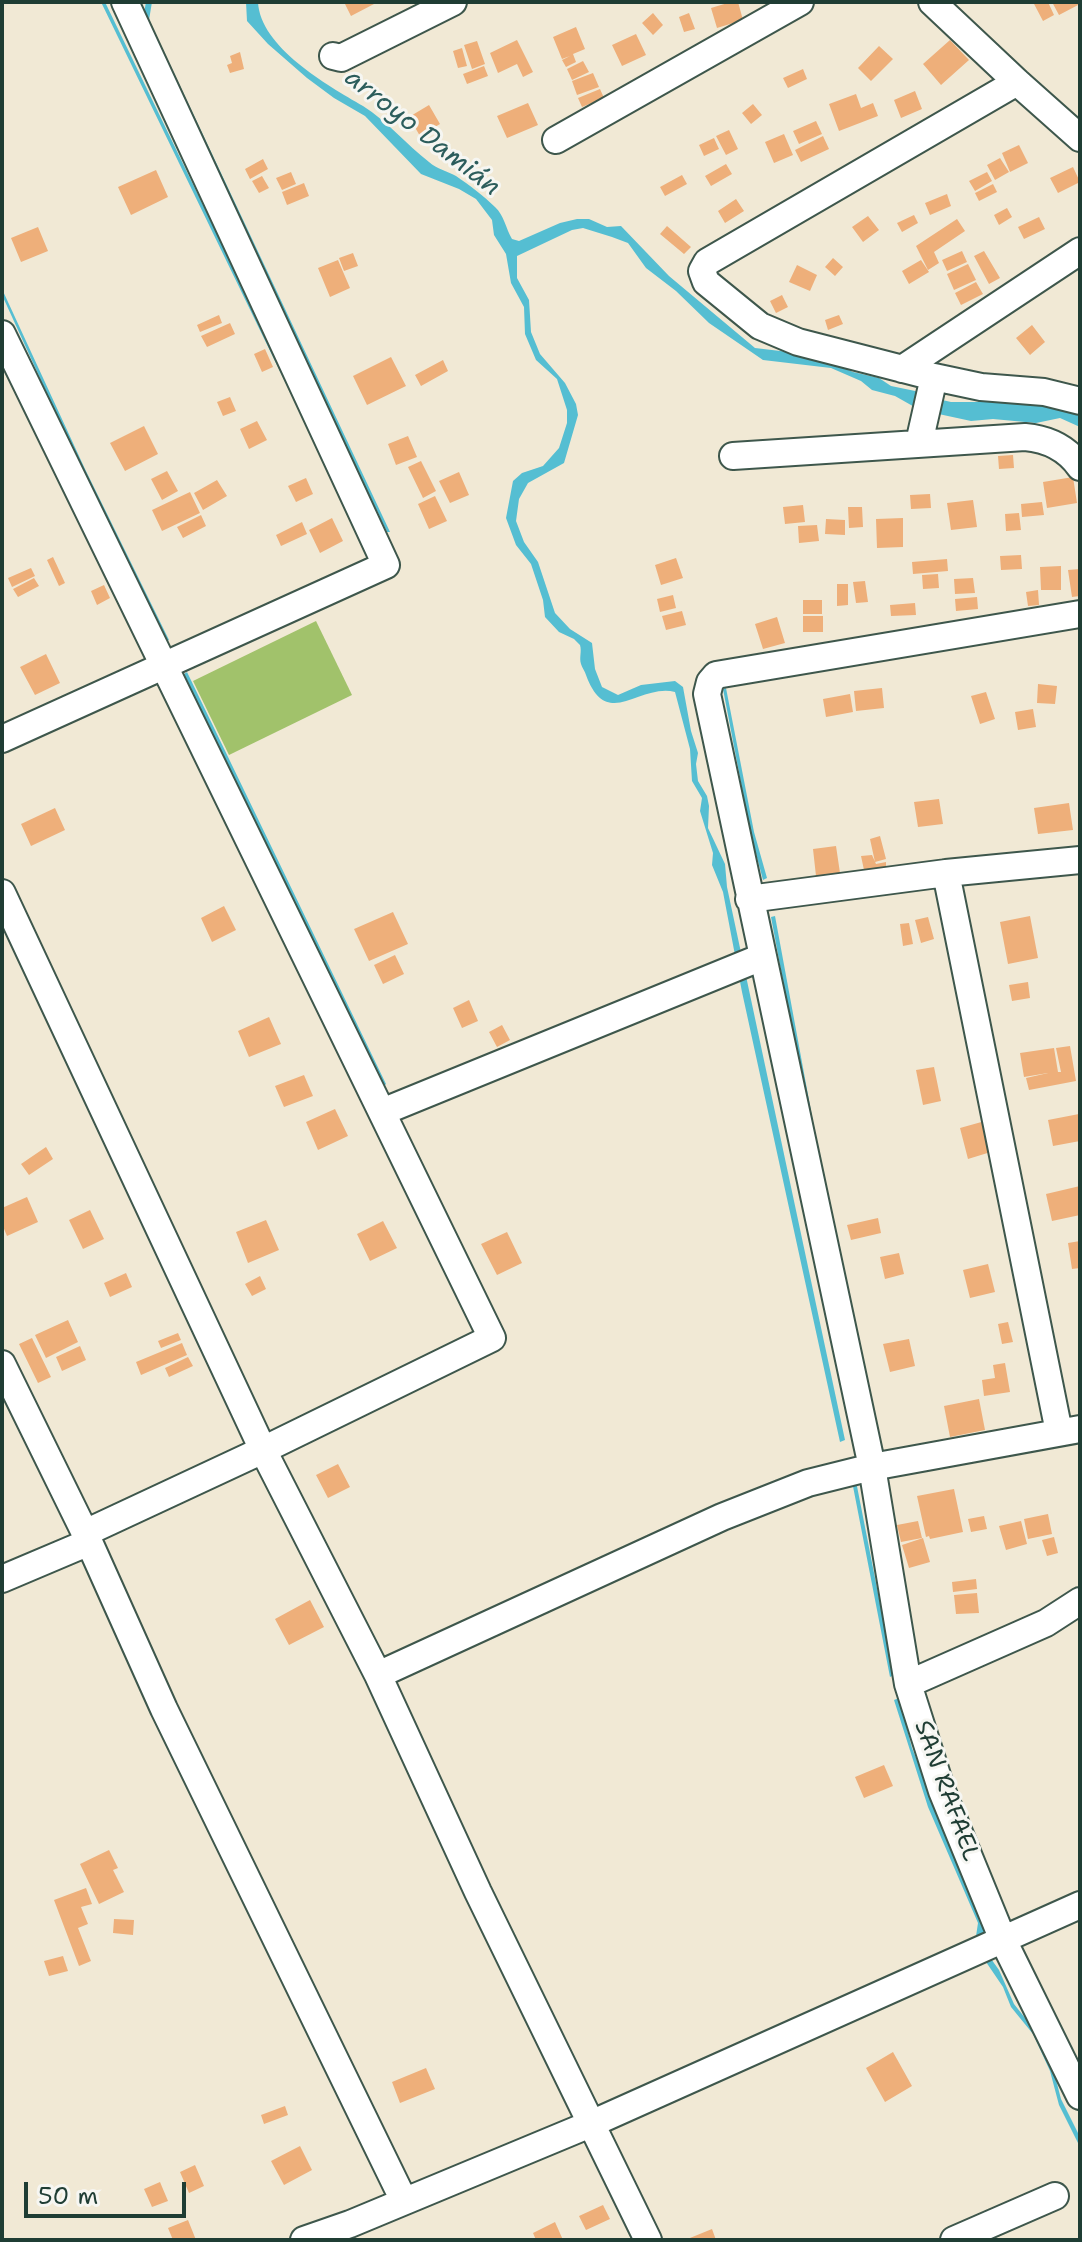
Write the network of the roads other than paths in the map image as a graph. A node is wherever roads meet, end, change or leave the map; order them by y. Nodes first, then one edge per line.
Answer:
1 (125, 2) edge
2 (453, 2) edge
3 (800, 2) edge
4 (932, 2) edge
5 (333, 56) dead end
6 (1017, 82) junction
7 (1069, 111) edge
8 (1080, 138) edge
9 (556, 140) dead end
10 (1080, 251) edge
11 (2, 334) edge
12 (902, 369) junction
13 (934, 377) junction
14 (1080, 401) edge
15 (919, 443) junction
16 (733, 456) dead end
17 (1080, 467) edge
18 (1080, 614) edge
19 (164, 665) junction
20 (2, 739) edge
21 (1080, 860) edge
22 (946, 873) junction
23 (2, 893) edge
24 (749, 899) junction
25 (762, 957) junction
26 (382, 1112) junction
27 (2, 1364) edge
28 (1070, 1430) edge
29 (263, 1450) junction
30 (872, 1467) junction
31 (86, 1538) junction
32 (2, 1579) edge
33 (1080, 1601) edge
34 (378, 1675) junction
35 (908, 1684) junction
36 (1080, 1905) edge
37 (1003, 1940) junction
38 (1080, 2096) edge
39 (593, 2123) junction
40 (1055, 2196) dead end
41 (404, 2201) junction
42 (354, 2232) edge
43 (304, 2240) edge
44 (648, 2240) edge
45 (954, 2240) edge

1 - 19 street
2 - 5 street
3 - 9 street
4 - 6 street
6 - 7 street
6 - 12 street
7 - 8 street
10 - 12 street
11 - 19 street
12 - 13 street
13 - 14 street
13 - 15 street
15 - 16 street
15 - 17 street
18 - 24 street, SAN RAFAEL
19 - 20 street
19 - 26 street
21 - 22 street
22 - 24 street
22 - 28 street
23 - 29 street
24 - 25 street, SAN RAFAEL
25 - 26 street
25 - 30 street, SAN RAFAEL
26 - 29 street
27 - 31 street
28 - 30 street
29 - 31 street
29 - 34 street
30 - 34 street
30 - 35 street, SAN RAFAEL
31 - 32 street
31 - 41 street
33 - 35 street
34 - 39 street
35 - 37 street, SAN RAFAEL
36 - 37 street
37 - 38 street, SAN RAFAEL
37 - 39 street
39 - 41 street
39 - 44 street
40 - 45 street
41 - 42 street
42 - 43 street

